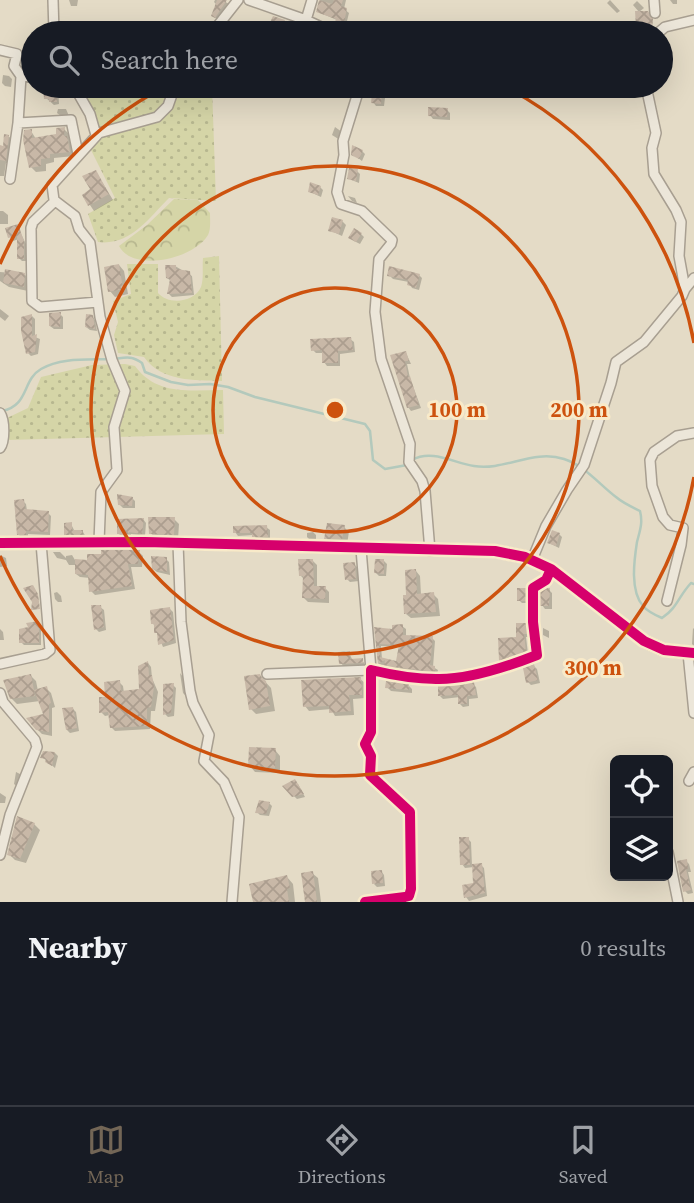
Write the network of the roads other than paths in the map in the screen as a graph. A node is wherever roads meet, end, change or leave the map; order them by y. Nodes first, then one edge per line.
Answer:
1 (53, 0) edge
2 (238, 0) edge
3 (249, 0) edge
4 (312, 0) edge
5 (654, 0) edge
6 (655, 13) dead end
7 (306, 20) joint
8 (694, 20) edge
9 (54, 21) edge
10 (223, 21) edge
11 (673, 25) edge
12 (0, 50) edge
13 (20, 76) joint
14 (81, 98) edge
15 (171, 98) edge
16 (357, 98) edge
17 (648, 98) edge
18 (18, 123) junction
19 (96, 135) junction
20 (78, 154) junction
21 (10, 180) dead end
22 (55, 201) junction
23 (694, 278) edge
24 (684, 289) junction
25 (98, 302) junction
26 (0, 413) edge
27 (694, 433) edge
28 (0, 449) edge
29 (99, 542) junction
30 (0, 543) edge
31 (41, 543) junction
32 (178, 543) junction
33 (361, 549) junction
34 (429, 551) junction
35 (532, 560) junction
36 (551, 569) junction
37 (667, 601) dead end
38 (691, 653) edge
39 (0, 664) edge
40 (371, 670) junction
41 (267, 674) dead end
42 (0, 693) edge
43 (694, 713) edge
44 (0, 855) edge
45 (673, 877) edge
46 (232, 902) edge
47 (365, 902) edge
48 (678, 902) edge

1 - 9 street
2 - 10 street
3 - 7 street
4 - 7 street
5 - 6 street
8 - 11 street
12 - 13 street
13 - 18 street
14 - 19 street
15 - 19 street
16 - 34 street
17 - 24 street
18 - 20 street
18 - 21 street
19 - 20 street
20 - 22 street
22 - 25 street
22 - 25 street
23 - 24 street
24 - 35 street
25 - 29 street
26 - 28 street
27 - 37 street
29 - 31 street
29 - 32 street
30 - 31 street
31 - 39 street
32 - 33 street
32 - 46 street
33 - 34 street
33 - 40 street
34 - 35 street
35 - 36 street
36 - 38 street
36 - 40 street
38 - 43 street
40 - 41 street
40 - 47 street
42 - 44 street
45 - 48 street

